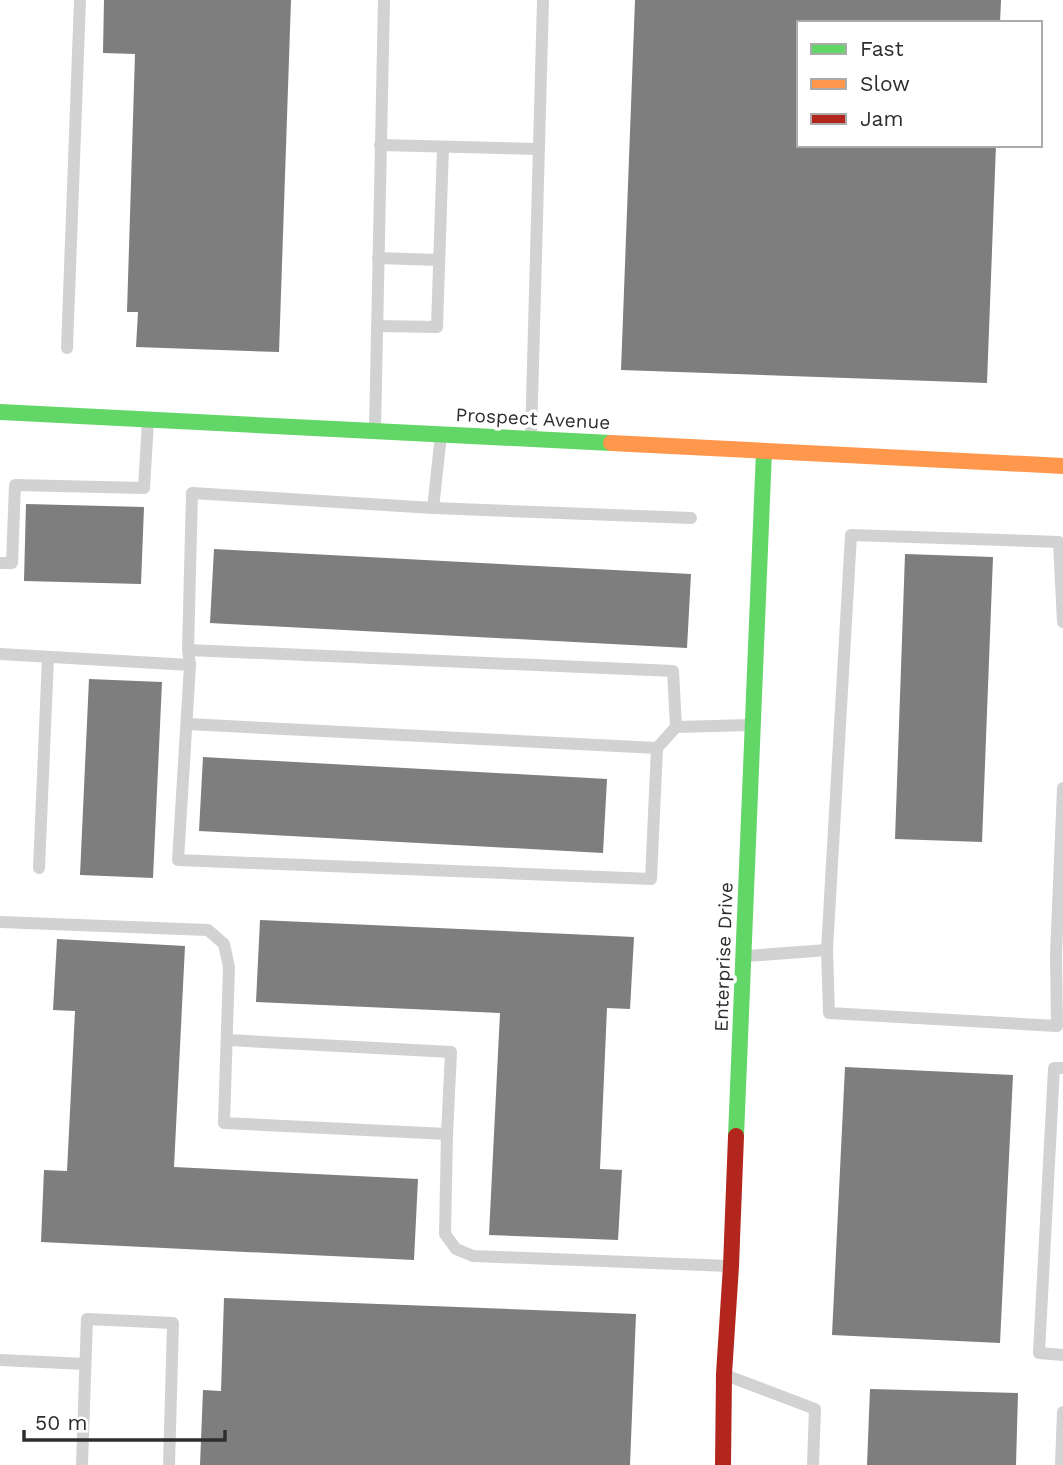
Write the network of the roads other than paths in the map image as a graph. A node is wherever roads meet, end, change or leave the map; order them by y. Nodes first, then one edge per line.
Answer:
1 (80, 0) edge
2 (384, 0) edge
3 (543, 0) edge
4 (380, 145) junction
5 (443, 147) junction
6 (539, 149) junction
7 (378, 258) junction
8 (439, 260) junction
9 (377, 326) junction
10 (67, 348) dead end
11 (0, 412) edge
12 (148, 420) junction
13 (374, 430) junction
14 (441, 435) junction
15 (531, 439) junction
16 (764, 451) junction
17 (1063, 466) edge
18 (433, 509) junction
19 (691, 518) dead end
20 (0, 563) edge
21 (1063, 622) edge
22 (188, 650) junction
23 (0, 654) edge
24 (48, 658) junction
25 (190, 665) junction
26 (187, 724) junction
27 (753, 725) junction
28 (676, 727) junction
29 (657, 748) junction
30 (1063, 788) edge
31 (39, 869) dead end
32 (0, 922) edge
33 (827, 950) junction
34 (1059, 955) edge
35 (744, 957) junction
36 (228, 1040) junction
37 (1063, 1068) edge
38 (447, 1134) junction
39 (731, 1266) junction
40 (1063, 1355) edge
41 (0, 1360) edge
42 (85, 1364) junction
43 (724, 1374) junction
44 (1063, 1412) edge
45 (82, 1465) edge
46 (169, 1465) edge
47 (723, 1465) edge
48 (813, 1465) edge
49 (1061, 1465) edge

1 - 10 lane
2 - 4 lane
3 - 6 lane
4 - 5 lane
4 - 7 lane
5 - 6 lane
5 - 8 lane
6 - 15 lane
7 - 8 lane
7 - 9 lane
8 - 9 lane
9 - 13 lane
11 - 12 street, Prospect Avenue
12 - 13 street, Prospect Avenue
12 - 20 lane
13 - 14 street, Prospect Avenue
14 - 15 street, Prospect Avenue
14 - 18 lane
15 - 16 street, Prospect Avenue
16 - 17 street, Prospect Avenue
16 - 27 street, Enterprise Drive
18 - 19 lane
18 - 22 lane
21 - 33 lane
22 - 25 lane
22 - 28 lane
23 - 24 lane
24 - 25 lane
24 - 31 lane
25 - 26 lane
26 - 29 lane
26 - 29 lane
27 - 28 lane
27 - 35 street, Enterprise Drive
28 - 29 lane
30 - 34 lane
32 - 36 lane
33 - 34 lane
33 - 35 lane
35 - 39 street, Enterprise Drive
36 - 38 lane
36 - 38 lane
37 - 40 lane
38 - 39 lane
39 - 43 street, Enterprise Drive
41 - 42 lane
42 - 45 lane
42 - 46 lane
43 - 47 street, Enterprise Drive
43 - 48 lane
44 - 49 lane

